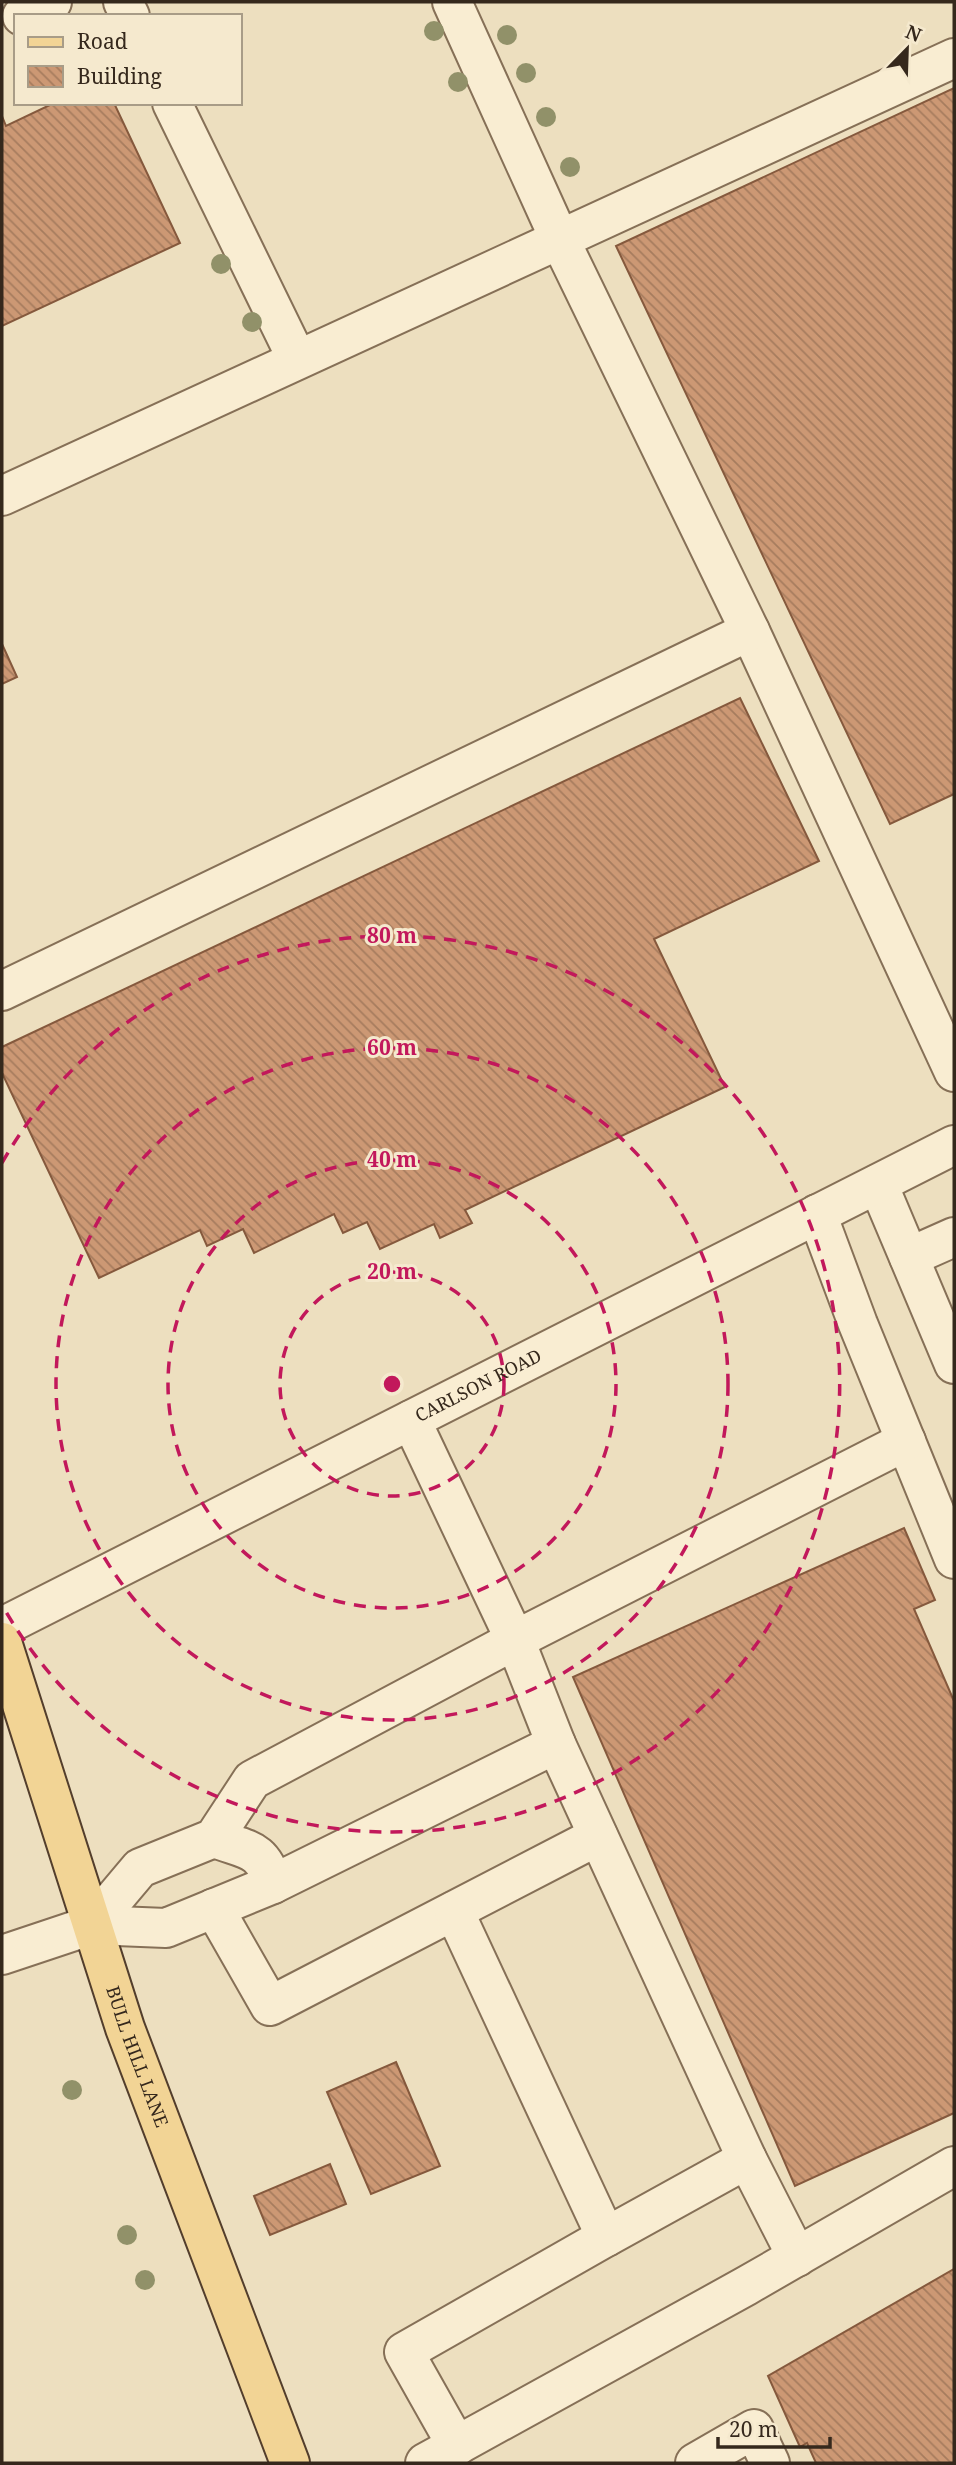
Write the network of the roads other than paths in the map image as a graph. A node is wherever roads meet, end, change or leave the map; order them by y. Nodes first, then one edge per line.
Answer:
1 (52, 2) edge
2 (452, 2) edge
3 (27, 14) edge
4 (954, 58) edge
5 (174, 105) edge
6 (559, 238) junction
7 (298, 359) junction
8 (2, 496) edge
9 (750, 631) junction
10 (2, 991) edge
11 (942, 1011) edge
12 (954, 1072) edge
13 (954, 1145) edge
14 (878, 1184) junction
15 (817, 1214) junction
16 (954, 1237) edge
17 (909, 1257) junction
18 (954, 1364) edge
19 (411, 1420) junction
20 (905, 1441) junction
21 (954, 1559) edge
22 (2, 1626) edge
23 (514, 1640) junction
24 (2, 1642) edge
25 (556, 1744) junction
26 (598, 1836) junction
27 (214, 1838) junction
28 (273, 1884) junction
29 (214, 1908) junction
30 (454, 1911) junction
31 (92, 1925) junction
32 (2, 1955) edge
33 (747, 2160) junction
34 (954, 2166) edge
35 (606, 2237) junction
36 (797, 2257) junction
37 (441, 2454) edge
38 (290, 2463) edge
39 (695, 2463) edge
40 (771, 2463) edge

1 - 3 street
2 - 6 street
4 - 6 street
5 - 7 street
6 - 7 street
6 - 9 street
7 - 8 street
9 - 10 street
9 - 11 street
11 - 12 street
13 - 14 street, CARLSON ROAD
14 - 15 street, CARLSON ROAD
14 - 17 street
15 - 19 street, CARLSON ROAD
15 - 20 street
16 - 17 street
17 - 18 street
19 - 22 street, CARLSON ROAD
19 - 23 street
20 - 21 street
20 - 23 street
23 - 25 street
23 - 27 street
24 - 31 main road, BULL HILL LANE
25 - 26 street
25 - 28 street
26 - 30 street
26 - 33 street
27 - 28 street
27 - 31 street
28 - 29 street
29 - 30 street
29 - 31 street
30 - 35 street
31 - 32 street
31 - 38 main road, BULL HILL LANE
33 - 35 street
33 - 36 street
34 - 36 street
35 - 37 street
36 - 37 street
39 - 40 street

